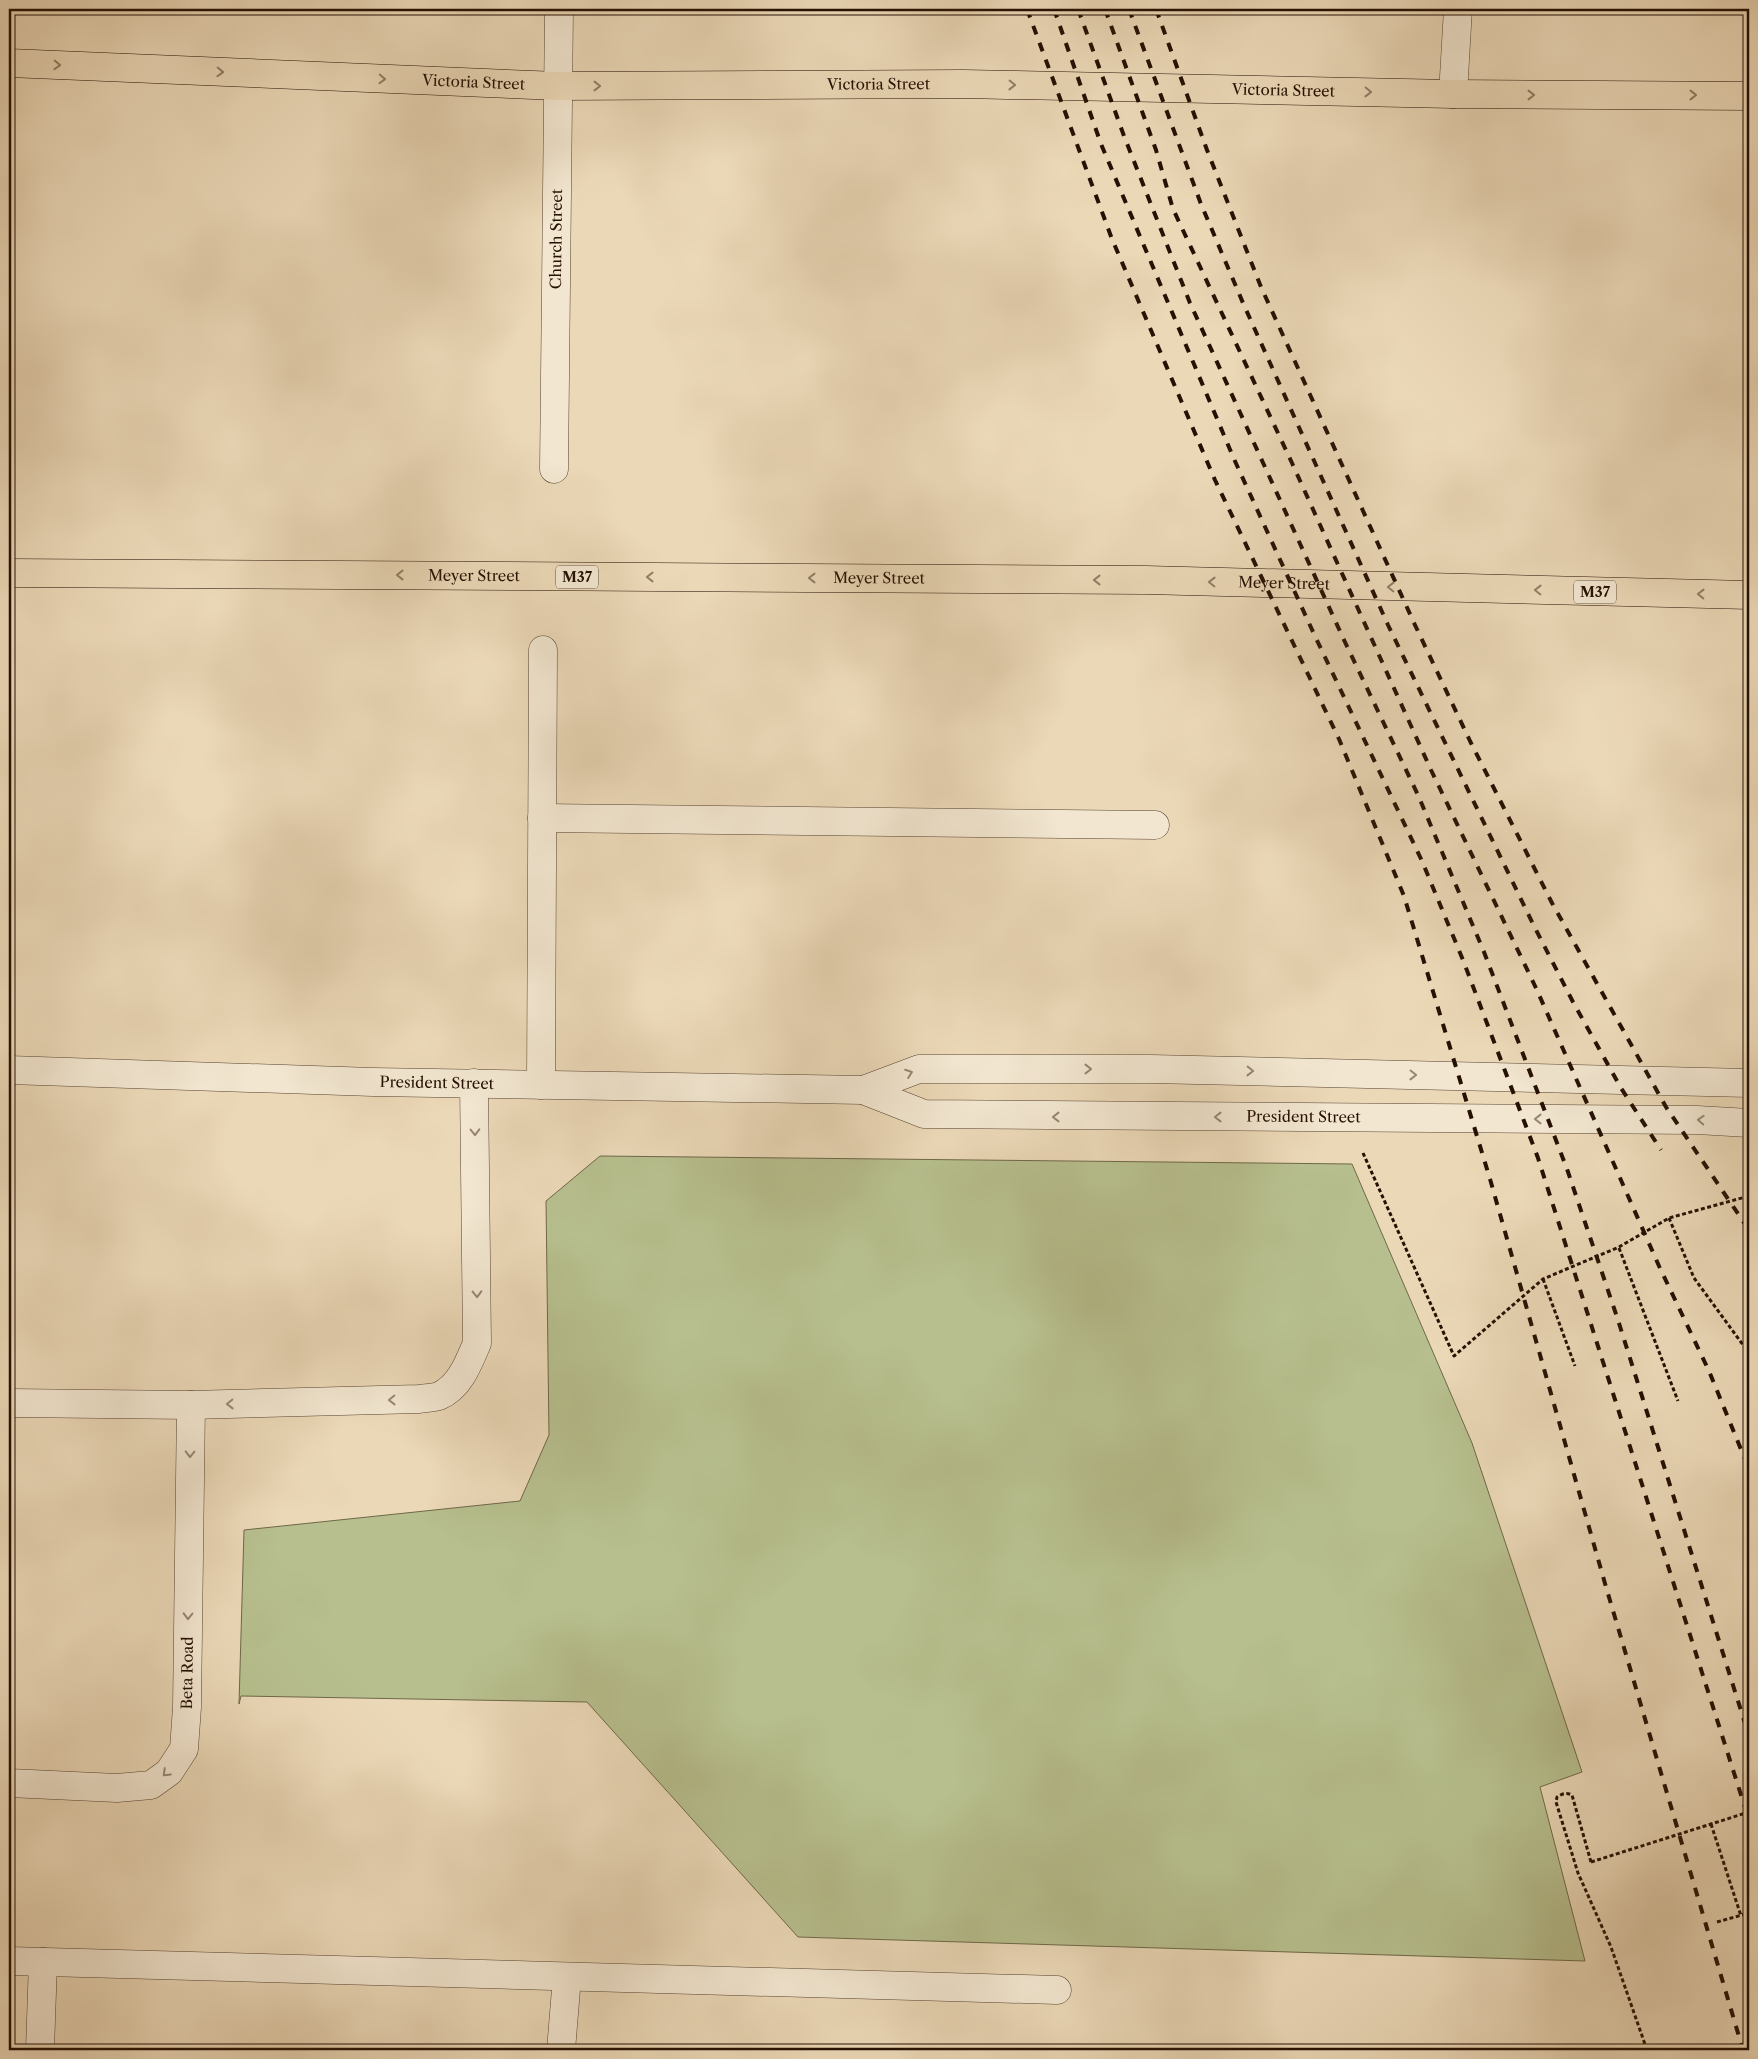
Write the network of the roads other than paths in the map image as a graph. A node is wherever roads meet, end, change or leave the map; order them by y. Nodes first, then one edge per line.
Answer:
1 (559, 9) edge
2 (1458, 9) edge
3 (9, 63) edge
4 (558, 86) junction
5 (1453, 94) junction
6 (1749, 96) edge
7 (554, 469) dead end
8 (9, 573) edge
9 (1749, 595) edge
10 (543, 650) dead end
11 (542, 818) junction
12 (1155, 825) dead end
13 (9, 1070) edge
14 (474, 1083) junction
15 (1749, 1083) edge
16 (541, 1085) junction
17 (863, 1090) junction
18 (1749, 1123) edge
19 (9, 1403) edge
20 (191, 1405) junction
21 (9, 1783) edge
22 (9, 1961) edge
23 (43, 1962) junction
24 (567, 1977) junction
25 (1057, 1990) dead end
26 (40, 2050) edge
27 (562, 2050) edge

1 - 4 street, Church Street
2 - 5 street
3 -> 4 main road, Victoria Street
4 -> 5 main road, Victoria Street
4 - 7 street, Church Street
5 -> 6 main road, Victoria Street
9 -> 8 main road, Meyer Street / M37
10 - 11 street
11 - 12 street
11 - 16 street
13 - 14 street, President Street
14 - 16 street, President Street
14 -> 20 street
17 -> 15 street, President Street
16 - 17 street, President Street
18 -> 17 street, President Street
19 - 20 street
20 -> 21 street, Beta Road
22 - 23 street
23 - 24 street
23 - 26 street
24 - 25 street
24 - 27 street

